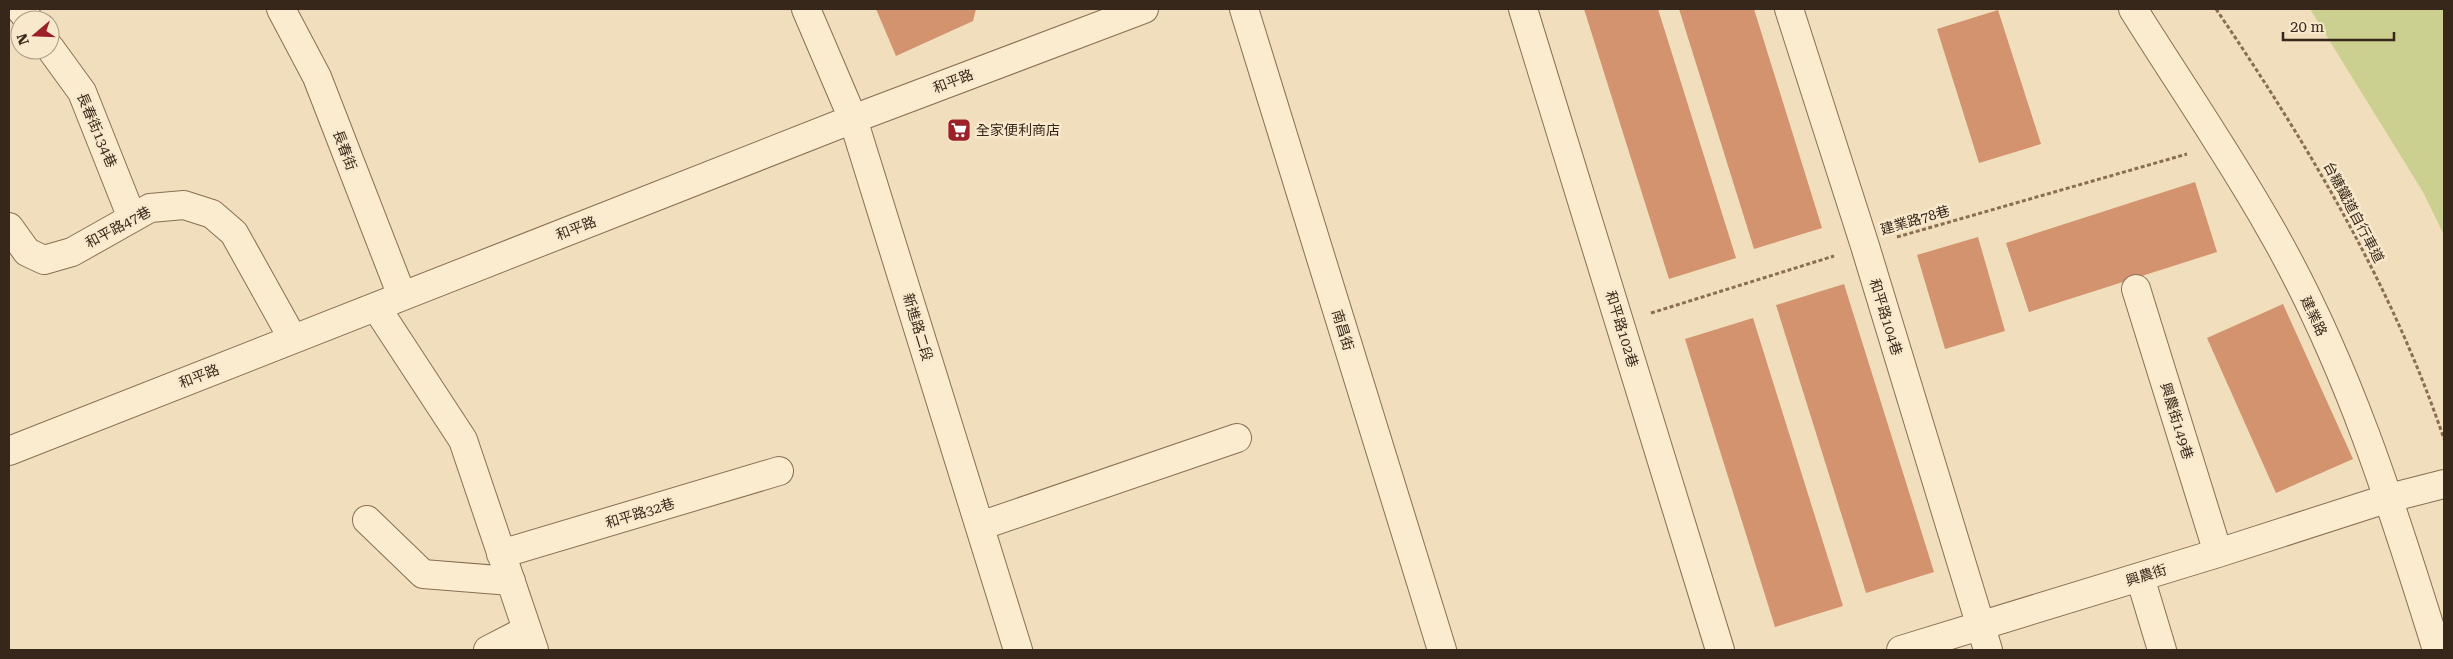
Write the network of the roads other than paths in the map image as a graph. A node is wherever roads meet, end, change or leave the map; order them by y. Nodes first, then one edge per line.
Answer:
1 (281, 9) edge
2 (806, 9) edge
3 (1144, 9) edge
4 (1244, 9) edge
5 (1523, 9) edge
6 (1789, 9) edge
7 (2133, 9) edge
8 (59, 60) edge
9 (853, 119) junction
10 (132, 218) junction
11 (9, 227) edge
12 (2136, 288) dead end
13 (402, 296) junction
14 (376, 307) junction
15 (293, 339) junction
16 (1237, 438) dead end
17 (9, 451) edge
18 (779, 471) dead end
19 (2444, 484) edge
20 (2389, 498) junction
21 (367, 520) dead end
22 (980, 526) junction
23 (2218, 553) junction
24 (501, 554) junction
25 (2140, 577) junction
26 (511, 582) junction
27 (1984, 638) edge
28 (530, 640) edge
29 (488, 650) edge
30 (1018, 650) edge
31 (1442, 650) edge
32 (1720, 650) edge
33 (1901, 650) edge
34 (2162, 650) edge
35 (2437, 650) edge

1 - 13 street, 長春街
2 - 9 street, 新進路二段
3 - 9 street, 和平路
4 - 31 street, 南昌街
5 - 32 street, 和平路102巷
6 - 27 street, 和平路104巷
7 - 20 street, 建業路
8 - 10 street, 長春街134巷
9 - 13 street, 和平路
9 - 22 street, 新進路二段
10 - 11 street, 和平路47巷
10 - 15 street, 和平路47巷
12 - 23 street, 興農街149巷
13 - 14 street, 和平路
14 - 15 street, 和平路
14 - 24 street
15 - 17 street, 和平路
16 - 22 street
18 - 24 street, 和平路32巷
19 - 20 street, 興農街
20 - 23 street, 興農街
20 - 35 street, 建業路
21 - 26 street
22 - 30 street, 新進路二段
23 - 25 street, 興農街
24 - 26 street
25 - 27 street, 興農街
25 - 34 street
26 - 28 street
27 - 33 street, 興農街
28 - 29 street

